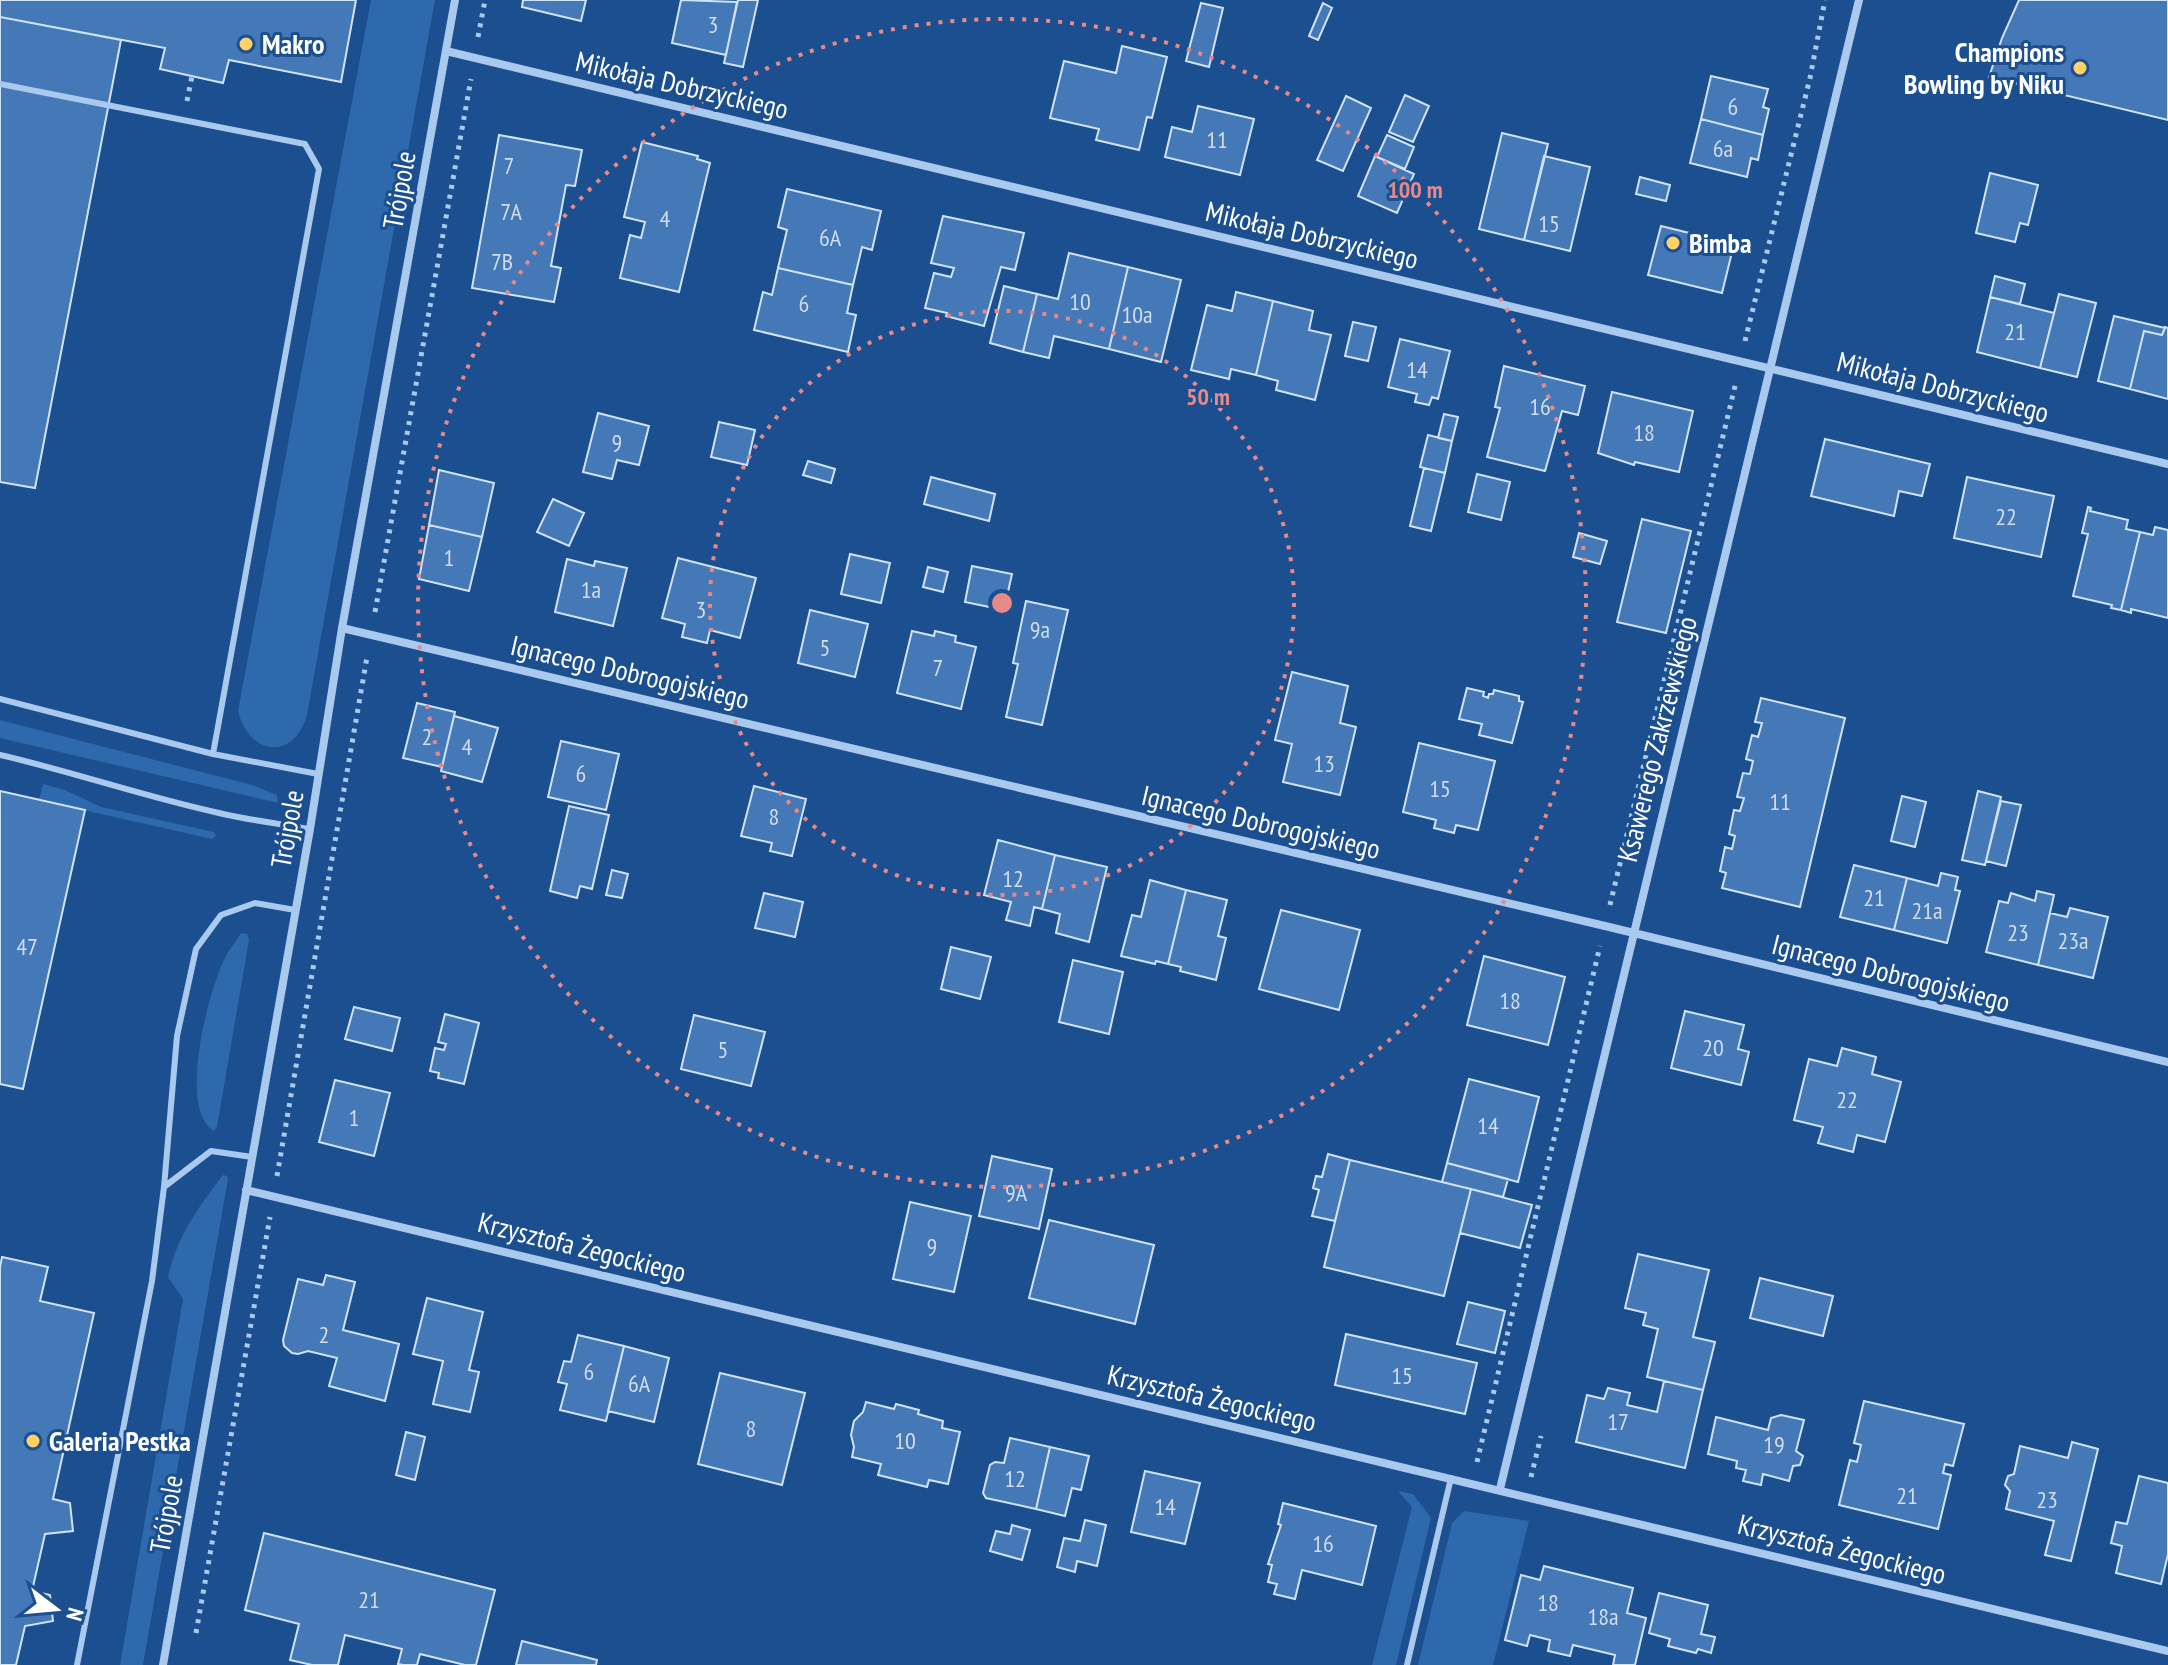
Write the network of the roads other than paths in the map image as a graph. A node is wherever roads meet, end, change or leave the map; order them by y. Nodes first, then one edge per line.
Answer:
1 (455, 0) edge
2 (1859, 0) edge
3 (446, 51) junction
4 (0, 84) edge
5 (1769, 367) junction
6 (2168, 464) edge
7 (342, 628) junction
8 (0, 699) edge
9 (213, 754) junction
10 (0, 755) edge
11 (318, 774) junction
12 (310, 829) junction
13 (295, 910) junction
14 (1633, 933) junction
15 (2168, 1062) edge
16 (252, 1157) junction
17 (164, 1187) junction
18 (246, 1190) junction
19 (1451, 1478) junction
20 (1500, 1489) junction
21 (2168, 1651) edge
22 (77, 1665) edge
23 (163, 1665) edge
24 (1407, 1665) edge

1 - 3 street, Trójpole
2 - 5 street, Ksawerego Zakrzewskiego
3 - 5 street, Mikołaja Dobrzyckiego
3 - 7 street, Trójpole
4 - 9 lane
5 - 6 street, Mikołaja Dobrzyckiego
5 - 14 street, Ksawerego Zakrzewskiego
7 - 11 street, Trójpole
7 - 14 street, Ignacego Dobrogojskiego
8 - 9 lane
9 - 11 lane
10 - 12 lane
11 - 12 street, Trójpole
12 - 13 street, Trójpole
13 - 16 street, Trójpole
13 - 17 lane
14 - 15 street, Ignacego Dobrogojskiego
14 - 20 street, Ksawerego Zakrzewskiego
16 - 17 lane
16 - 18 street, Trójpole
17 - 22 lane
18 - 19 street, Krzysztofa Żegockiego
18 - 23 street, Trójpole
19 - 20 street, Krzysztofa Żegockiego
19 - 24 lane
20 - 21 street, Krzysztofa Żegockiego

